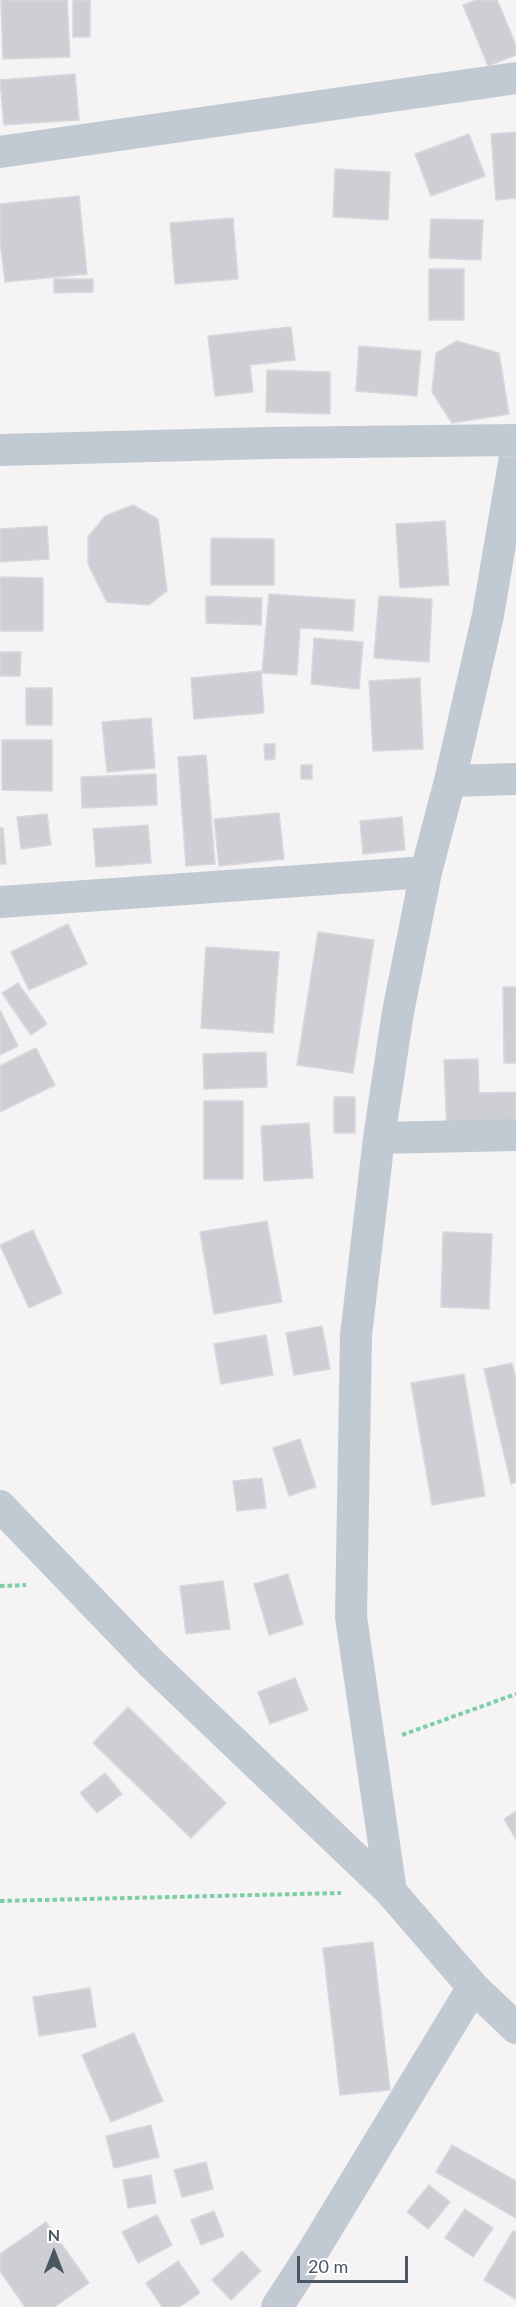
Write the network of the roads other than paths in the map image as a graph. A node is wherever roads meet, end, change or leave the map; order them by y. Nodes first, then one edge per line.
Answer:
1 (516, 78) edge
2 (0, 152) edge
3 (516, 440) edge
4 (0, 450) edge
5 (516, 451) edge
6 (516, 779) edge
7 (450, 781) junction
8 (426, 872) junction
9 (0, 902) edge
10 (516, 1135) edge
11 (379, 1138) junction
12 (0, 1506) edge
13 (391, 1892) junction
14 (473, 1987) junction
15 (516, 2028) edge
16 (277, 2307) edge

1 - 2 street
3 - 4 street
5 - 7 street
6 - 7 street
7 - 8 street
8 - 9 street
8 - 11 street
10 - 11 street
11 - 13 street
12 - 13 street
13 - 14 street
14 - 15 street
14 - 16 street

